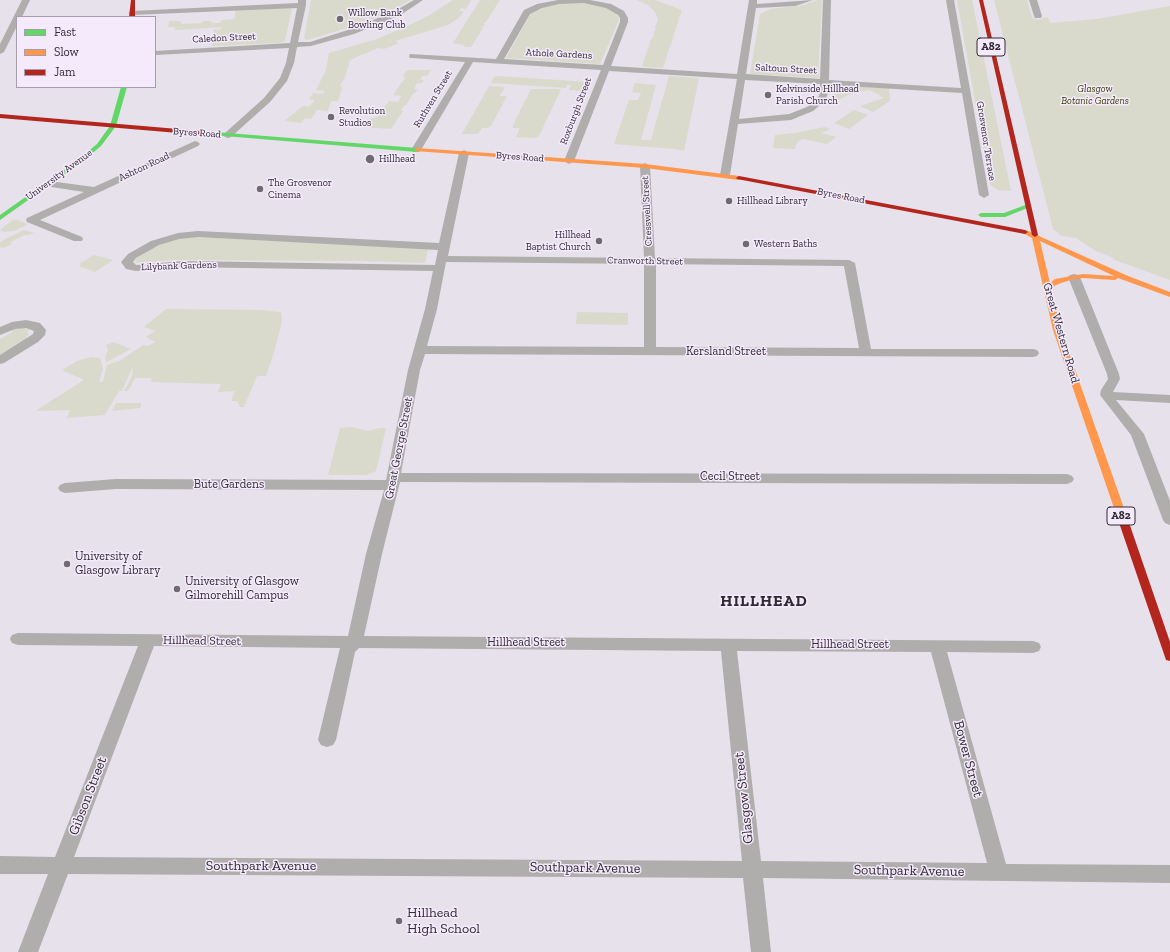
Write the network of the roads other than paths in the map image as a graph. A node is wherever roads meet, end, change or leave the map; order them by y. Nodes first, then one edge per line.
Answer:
1 (26, 0) edge
2 (133, 0) edge
3 (419, 0) edge
4 (534, 0) edge
5 (809, 0) edge
6 (827, 0) edge
7 (950, 0) edge
8 (981, 0) edge
9 (1033, 0) edge
10 (302, 2) edge
11 (550, 2) edge
12 (753, 3) edge
13 (527, 12) junction
14 (132, 15) edge
15 (17, 16) edge
16 (1038, 16) dead end
17 (14, 22) edge
18 (293, 46) junction
19 (0, 52) edge
20 (156, 53) edge
21 (413, 56) dead end
22 (470, 60) junction
23 (498, 62) junction
24 (604, 68) junction
25 (740, 77) junction
26 (824, 82) junction
27 (124, 88) edge
28 (966, 91) junction
29 (0, 116) edge
30 (733, 122) junction
31 (113, 126) junction
32 (228, 135) junction
33 (195, 144) dead end
34 (416, 150) junction
35 (464, 153) junction
36 (568, 161) junction
37 (645, 166) junction
38 (725, 175) junction
39 (49, 184) junction
40 (94, 190) junction
41 (984, 195) dead end
42 (1028, 206) junction
43 (945, 216) junction
44 (0, 218) edge
45 (1035, 235) junction
46 (78, 239) dead end
47 (442, 258) junction
48 (650, 261) junction
49 (1074, 277) junction
50 (1125, 278) junction
51 (1048, 291) junction
52 (1170, 295) edge
53 (0, 331) edge
54 (420, 350) junction
55 (650, 352) junction
56 (866, 353) junction
57 (1033, 353) dead end
58 (0, 360) edge
59 (1106, 395) junction
60 (1170, 399) edge
61 (1067, 478) dead end
62 (393, 481) junction
63 (65, 488) dead end
64 (1170, 520) edge
65 (18, 639) dead end
66 (148, 640) junction
67 (354, 643) junction
68 (728, 644) junction
69 (937, 646) junction
70 (1034, 647) dead end
71 (1169, 651) edge
72 (327, 740) dead end
73 (0, 865) edge
74 (61, 865) junction
75 (752, 870) junction
76 (999, 872) junction
77 (1170, 874) edge
78 (28, 952) edge
79 (761, 952) edge

1 - 15 street
2 - 14 main road
3 - 18 street, Caledon Street
4 - 13 street, Athole Gardens
5 - 12 street
6 - 26 street
7 - 28 street, Grosvenor Terrace
8 - 42 main road, Great Western Road / A82
9 - 16 street
10 - 14 street
10 - 18 street
11 - 13 street, Athole Gardens
11 - 24 street, Athole Gardens
12 - 25 street
13 - 23 street, Athole Gardens
17 - 19 street
18 - 20 street, Caledon Street
18 - 32 street
21 - 22 street
22 - 23 street, Athole Gardens
22 - 34 street, Ruthven Street
23 - 24 street, Athole Gardens
24 - 25 street, Saltoun Street
24 - 36 street, Roxburgh Street
25 - 26 street, Saltoun Street
25 - 30 street
26 - 28 street, Saltoun Street
26 - 30 street
27 - 31 main road
28 - 41 street, Grosvenor Terrace
29 - 31 main road, Byres Road
30 - 38 street
31 - 32 main road, Byres Road
31 - 39 main road, University Avenue
32 - 34 main road, Byres Road
33 - 40 street, Ashton Road
34 - 35 main road, Byres Road
35 - 36 main road, Byres Road
35 - 47 street, Great George Street
36 - 37 main road, Byres Road
37 - 38 main road, Byres Road
37 - 48 street, Cresswell Street
38 - 43 main road, Byres Road
39 - 40 street
39 - 44 main road, University Avenue
40 - 46 street, Ashton Road
42 - 43 main road
42 - 45 main road, Great Western Road / A82
43 - 45 main road, Byres Road
45 - 50 main road, Byres Road
45 - 51 main road, Great Western Road / A82
47 - 47 street, Lilybank Gardens
47 - 48 street, Cranworth Street
47 - 54 street, Great George Street
48 - 55 street, Cresswell Street
48 - 56 street, Cranworth Street
49 - 50 main road
49 - 51 main road
49 - 59 street
50 - 52 main road
51 - 71 main road, Great Western Road / A82
53 - 58 street
54 - 55 street, Kersland Street
54 - 62 street, Great George Street
55 - 56 street, Kersland Street
56 - 57 street, Kersland Street
59 - 60 street
59 - 64 street
61 - 62 street, Cecil Street
62 - 63 street, Bute Gardens
62 - 67 street, Great George Street
65 - 66 street, Hillhead Street
66 - 67 street, Hillhead Street
66 - 74 street, Gibson Street
67 - 68 street, Hillhead Street
67 - 72 street, Great George Street
68 - 69 street, Hillhead Street
68 - 75 street, Glasgow Street
69 - 70 street, Hillhead Street
69 - 76 street, Bower Street
73 - 74 street, Southpark Avenue
74 - 75 street, Southpark Avenue
74 - 78 street, Gibson Street
75 - 76 street, Southpark Avenue
75 - 79 street, Glasgow Street
76 - 77 street, Southpark Avenue

